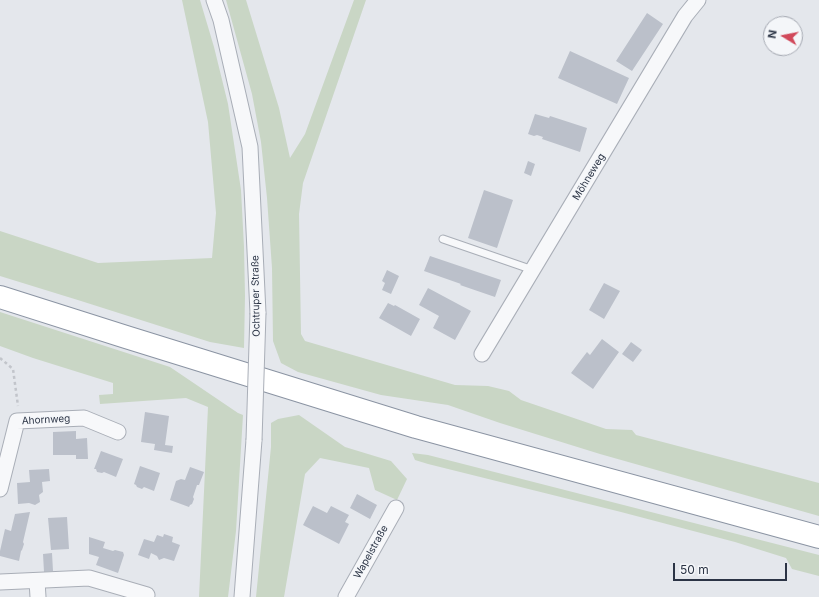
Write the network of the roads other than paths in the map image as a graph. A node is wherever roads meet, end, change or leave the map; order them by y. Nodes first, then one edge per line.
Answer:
1 (214, 0) edge
2 (698, 0) edge
3 (443, 239) dead end
4 (533, 270) junction
5 (0, 297) edge
6 (482, 354) dead end
7 (118, 432) dead end
8 (0, 489) edge
9 (396, 508) dead end
10 (819, 537) edge
11 (37, 581) junction
12 (0, 582) edge
13 (147, 595) dead end
14 (38, 597) edge
15 (242, 597) edge
16 (346, 597) edge

1 - 15 street, Ochtruper Straße, bridge
2 - 4 street, Möhneweg
3 - 4 lane
4 - 6 street, Möhneweg
5 - 10 highway
7 - 8 street, Ahornweg
9 - 16 street, Wapelstraße
11 - 12 street
11 - 13 street
11 - 14 street

